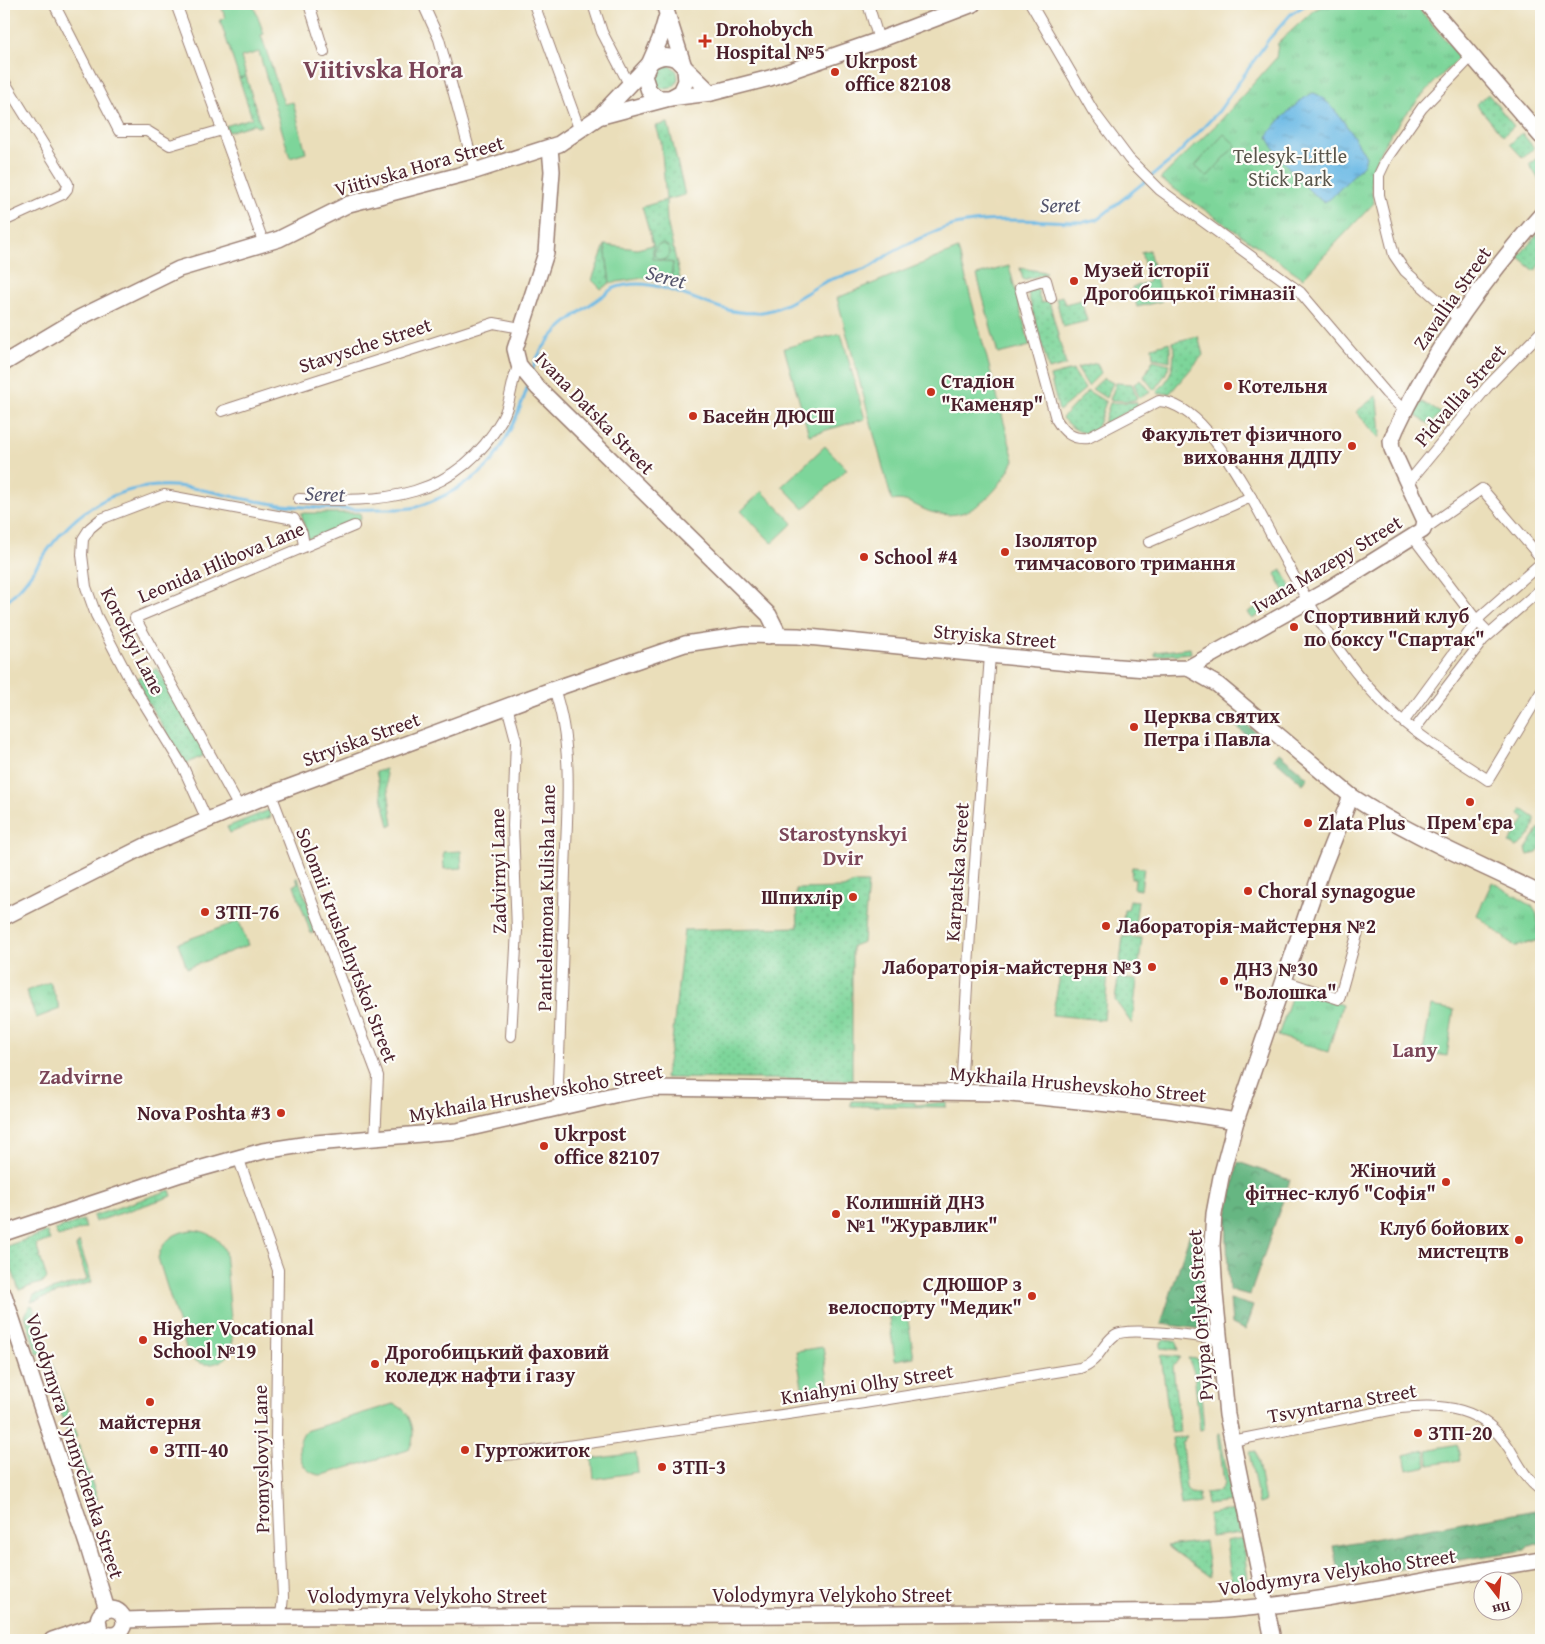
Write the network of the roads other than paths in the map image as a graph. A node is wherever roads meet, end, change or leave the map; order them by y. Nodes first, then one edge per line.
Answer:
1 (54, 4) edge
2 (176, 4) edge
3 (309, 4) edge
4 (423, 4) edge
5 (534, 4) edge
6 (593, 4) edge
7 (868, 4) edge
8 (973, 4) edge
9 (1031, 4) edge
10 (1427, 4) edge
11 (666, 9) edge
12 (879, 40) junction
13 (324, 52) dead end
14 (1473, 56) junction
15 (648, 65) junction
16 (683, 66) junction
17 (4, 81) edge
18 (630, 86) junction
19 (711, 94) junction
20 (670, 98) junction
21 (600, 116) junction
22 (222, 130) junction
23 (580, 131) junction
24 (1541, 136) edge
25 (550, 148) junction
26 (475, 171) junction
27 (1541, 215) edge
28 (4, 221) edge
29 (264, 244) junction
30 (1051, 298) dead end
31 (1458, 318) junction
32 (521, 328) junction
33 (1541, 332) edge
34 (4, 363) edge
35 (521, 368) junction
36 (1404, 410) junction
37 (222, 411) dead end
38 (1408, 483) junction
39 (1250, 497) junction
40 (299, 499) dead end
41 (354, 526) dead end
42 (1418, 533) junction
43 (1149, 542) dead end
44 (304, 546) junction
45 (1541, 558) edge
46 (1541, 563) edge
47 (1541, 589) edge
48 (1307, 602) junction
49 (1477, 621) junction
50 (768, 627) junction
51 (1490, 633) junction
52 (990, 655) junction
53 (1188, 668) junction
54 (554, 688) junction
55 (1541, 692) edge
56 (507, 706) junction
57 (1404, 722) junction
58 (1414, 730) junction
59 (271, 794) junction
60 (1351, 796) junction
61 (239, 807) junction
62 (207, 820) junction
63 (1541, 894) edge
64 (4, 916) edge
65 (1359, 928) dead end
66 (1284, 981) junction
67 (511, 1036) dead end
68 (961, 1091) junction
69 (560, 1109) junction
70 (1236, 1121) junction
71 (375, 1140) junction
72 (238, 1157) junction
73 (4, 1233) edge
74 (4, 1295) edge
75 (1219, 1339) junction
76 (1232, 1441) junction
77 (506, 1456) dead end
78 (1541, 1490) edge
79 (1539, 1560) edge
80 (1266, 1606) junction
81 (107, 1610) junction
82 (281, 1616) junction
83 (124, 1620) junction
84 (99, 1624) junction
85 (52, 1640) edge
86 (1273, 1640) edge

1 - 22 street
2 - 22 street
3 - 13 street
4 - 26 street
5 - 23 street
6 - 18 street
7 - 12 street
8 - 12 street, Viitivska Hora Street
9 - 36 street
10 - 14 street
11 - 15 street
11 - 16 street
12 - 19 street, Viitivska Hora Street
14 - 24 street
14 - 31 street
15 - 16 street
15 - 18 street, Viitivska Hora Street
15 - 20 street
16 - 19 street
16 - 20 street
17 - 28 street
18 - 21 street, Viitivska Hora Street
19 - 20 street, Viitivska Hora Street
20 - 21 street, Viitivska Hora Street
21 - 23 street, Viitivska Hora Street
22 - 29 street
23 - 25 street, Viitivska Hora Street
25 - 26 street, Viitivska Hora Street
25 - 32 street, Ivana Datska Street
26 - 29 street, Viitivska Hora Street
27 - 31 street, Zavallia Street
29 - 34 street, Viitivska Hora Street
30 - 39 street
31 - 36 street, Zavallia Street
32 - 35 street, Ivana Datska Street
32 - 37 street, Stavysche Street
33 - 38 street, Pidvallia Street
35 - 40 street
35 - 50 street, Ivana Datska Street
36 - 38 street, Zavallia Street
38 - 42 street, Zavallia Street
39 - 43 street
39 - 48 street
41 - 44 street, Leonida Hlibova Lane
42 - 45 street, Ivana Mazepy Street
42 - 48 street, Ivana Mazepy Street
42 - 49 street
44 - 61 street, Leonida Hlibova Lane
44 - 62 street, Korotkyi Lane
46 - 49 street
47 - 51 street
48 - 53 street, Ivana Mazepy Street
48 - 57 street
49 - 51 street
49 - 57 street
50 - 52 street, Stryiska Street
50 - 54 street, Stryiska Street
51 - 58 street
52 - 53 street, Stryiska Street
52 - 68 street, Karpatska Street
53 - 60 street
54 - 56 street, Stryiska Street
54 - 69 street, Panteleimona Kulisha Lane
55 - 58 street
56 - 59 street, Stryiska Street
56 - 67 street, Zadvirnyi Lane
57 - 58 street
59 - 61 street, Stryiska Street
59 - 71 street, Solomii Krushelnytskoi Street
60 - 63 street
60 - 66 street, Pylypa Orlyka Street
61 - 62 street, Stryiska Street
62 - 64 street, Stryiska Street
65 - 66 street
66 - 70 street, Pylypa Orlyka Street
68 - 69 street, Mykhaila Hrushevskoho Street
68 - 70 street, Mykhaila Hrushevskoho Street
69 - 71 street, Mykhaila Hrushevskoho Street
70 - 75 street, Pylypa Orlyka Street
71 - 72 street, Mykhaila Hrushevskoho Street
72 - 73 street, Mykhaila Hrushevskoho Street
72 - 82 street, Promyslovyi Lane
74 - 81 street, Volodymyra Vynnychenka Street
75 - 76 street, Pylypa Orlyka Street
75 - 77 street, Kniahyni Olhy Street
76 - 78 street, Tsvyntarna Street
76 - 80 street, Pylypa Orlyka Street
79 - 80 street, Volodymyra Velykoho Street
80 - 82 street, Volodymyra Velykoho Street
80 - 86 street, Pylypa Orlyka Street
81 - 83 street
81 - 84 street
82 - 83 street, Volodymyra Velykoho Street
83 - 84 street
84 - 85 street

